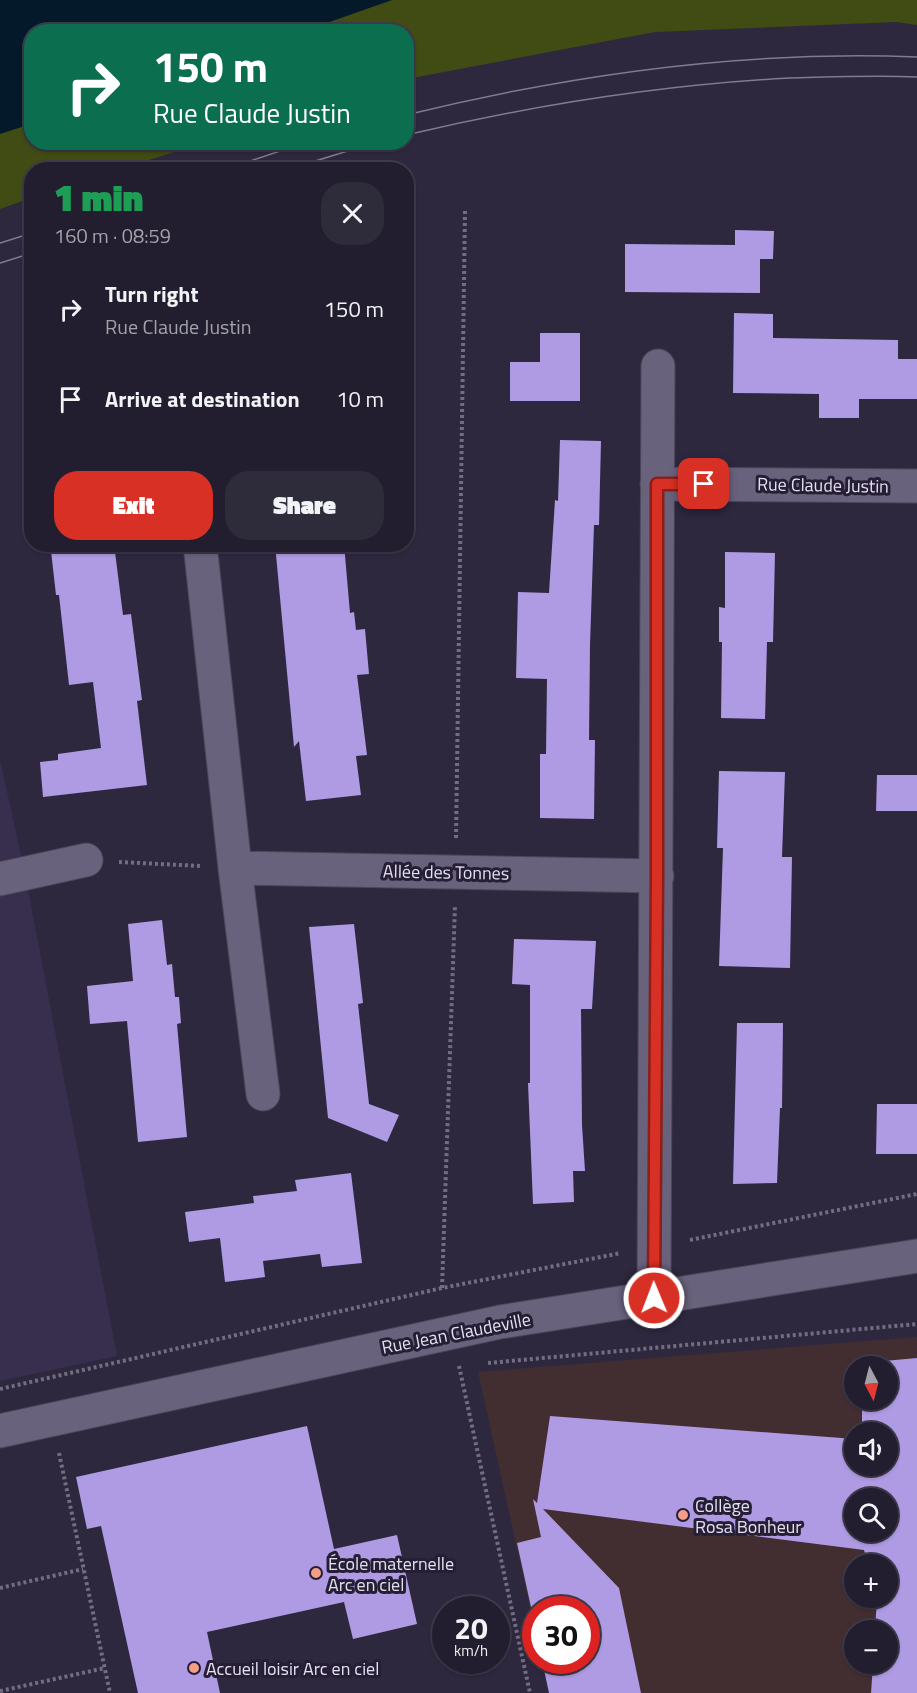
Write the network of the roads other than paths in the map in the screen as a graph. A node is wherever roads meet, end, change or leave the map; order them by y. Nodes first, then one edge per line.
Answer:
1 (657, 366) dead end
2 (657, 484) junction
3 (917, 486) edge
4 (201, 552) edge
5 (86, 860) road end
6 (235, 868) junction
7 (657, 876) junction
8 (0, 879) edge
9 (263, 1094) dead end
10 (917, 1256) edge
11 (654, 1298) junction
12 (0, 1431) edge

1 - 2 street
2 - 3 street, Rue Claude Justin
2 - 7 street
4 - 6 street
5 - 8 street
6 - 7 street, Allée des Tonnes
6 - 9 street
7 - 11 street
10 - 11 street, Rue Jean Claudeville
11 - 12 street, Rue Jean Claudeville

